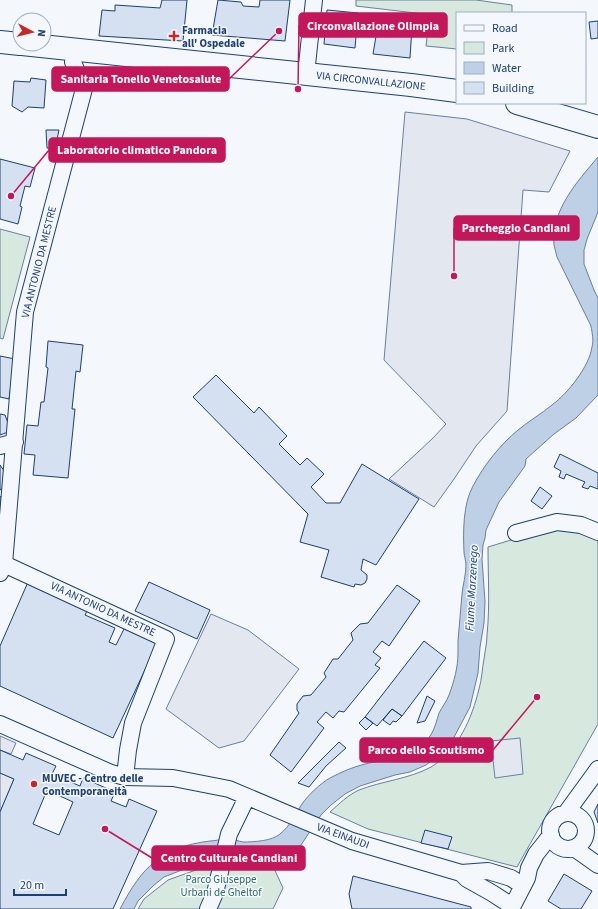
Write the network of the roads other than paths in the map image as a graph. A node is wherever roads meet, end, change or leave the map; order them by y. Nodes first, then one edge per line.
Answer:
1 (314, 0) edge
2 (0, 42) edge
3 (12, 43) edge
4 (52, 47) edge
5 (73, 62) dead end
6 (306, 74) junction
7 (456, 91) edge
8 (519, 104) edge
9 (598, 127) edge
10 (7, 444) edge
11 (598, 532) edge
12 (516, 534) dead end
13 (2, 569) edge
14 (0, 724) edge
15 (598, 769) edge
16 (125, 777) junction
17 (247, 797) junction
18 (566, 812) junction
19 (586, 826) junction
20 (551, 835) junction
21 (598, 837) edge
22 (569, 848) junction
23 (598, 865) edge
24 (461, 873) junction
25 (525, 882) junction
26 (511, 908) edge
27 (208, 909) edge

1 - 6 street
2 - 3 street, VIA CIRCONVALLAZIONE
4 - 6 street, VIA CIRCONVALLAZIONE
5 - 10 street, VIA ANTONIO DA MESTRE
6 - 7 street, VIA CIRCONVALLAZIONE
8 - 9 street
10 - 13 street, VIA ANTONIO DA MESTRE
11 - 12 street
13 - 16 street, VIA ANTONIO DA MESTRE
14 - 16 street, VIA EINAUDI
15 - 18 street
16 - 17 street, VIA EINAUDI
17 - 24 street, VIA EINAUDI
17 - 27 street
18 - 19 street
18 - 20 street
19 - 21 street
19 - 22 street
20 - 22 street
20 - 25 street
22 - 23 street
22 - 25 street
24 - 25 street
24 - 26 street
25 - 26 street

